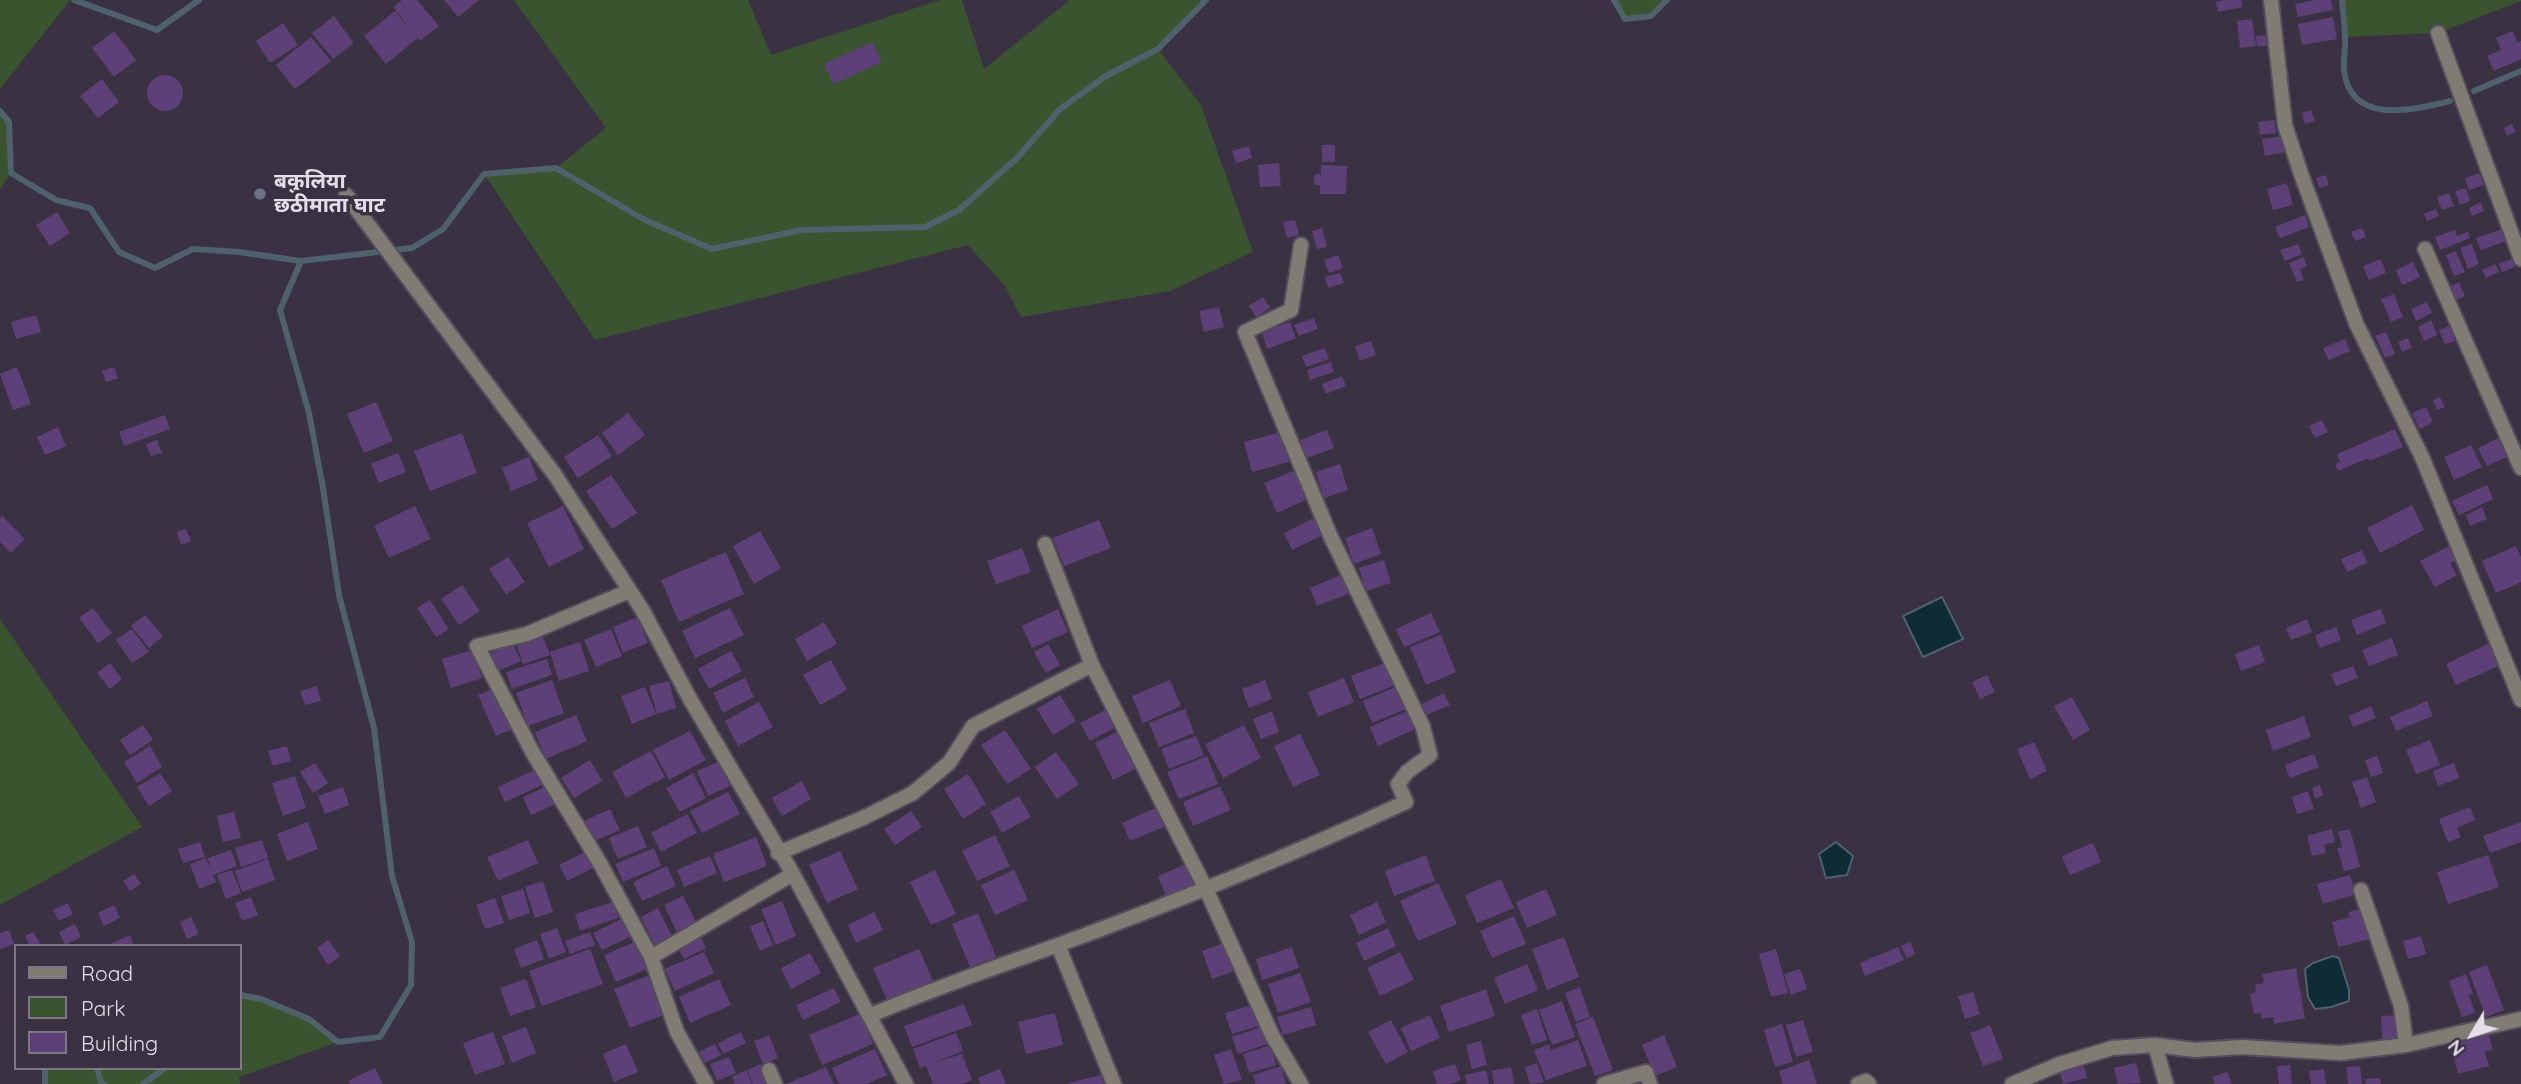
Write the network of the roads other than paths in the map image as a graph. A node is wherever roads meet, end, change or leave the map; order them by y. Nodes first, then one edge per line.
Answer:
1 (2271, 0) edge
2 (2438, 33) dead end
3 (346, 195) dead end
4 (1301, 244) dead end
5 (2424, 248) dead end
6 (2521, 259) edge
7 (2521, 468) edge
8 (1045, 544) dead end
9 (629, 591) junction
10 (1092, 665) junction
11 (2521, 700) edge
12 (778, 853) junction
13 (793, 874) junction
14 (1206, 889) junction
15 (2361, 890) dead end
16 (1058, 944) junction
17 (651, 957) junction
18 (869, 1016) junction
19 (2521, 1019) edge
20 (2155, 1045) junction
21 (2406, 1045) junction
22 (769, 1070) dead end
23 (706, 1084) edge
24 (775, 1084) edge
25 (906, 1084) edge
26 (1114, 1084) edge
27 (1301, 1084) edge
28 (1604, 1084) edge
29 (1650, 1084) edge
30 (1858, 1084) edge
31 (1869, 1084) edge
32 (2012, 1084) edge
33 (2165, 1084) edge

1 - 11 street
2 - 6 street
3 - 9 street
4 - 14 street
5 - 7 street
8 - 10 street
9 - 12 street
9 - 17 street
10 - 12 street
10 - 14 street
12 - 13 street
13 - 17 street
13 - 18 street
14 - 16 street
14 - 27 street
15 - 21 street
16 - 18 street
16 - 26 street
17 - 23 street
18 - 25 street
19 - 21 street
20 - 21 street
20 - 32 street
20 - 33 street
22 - 24 street
28 - 29 street
30 - 31 street

